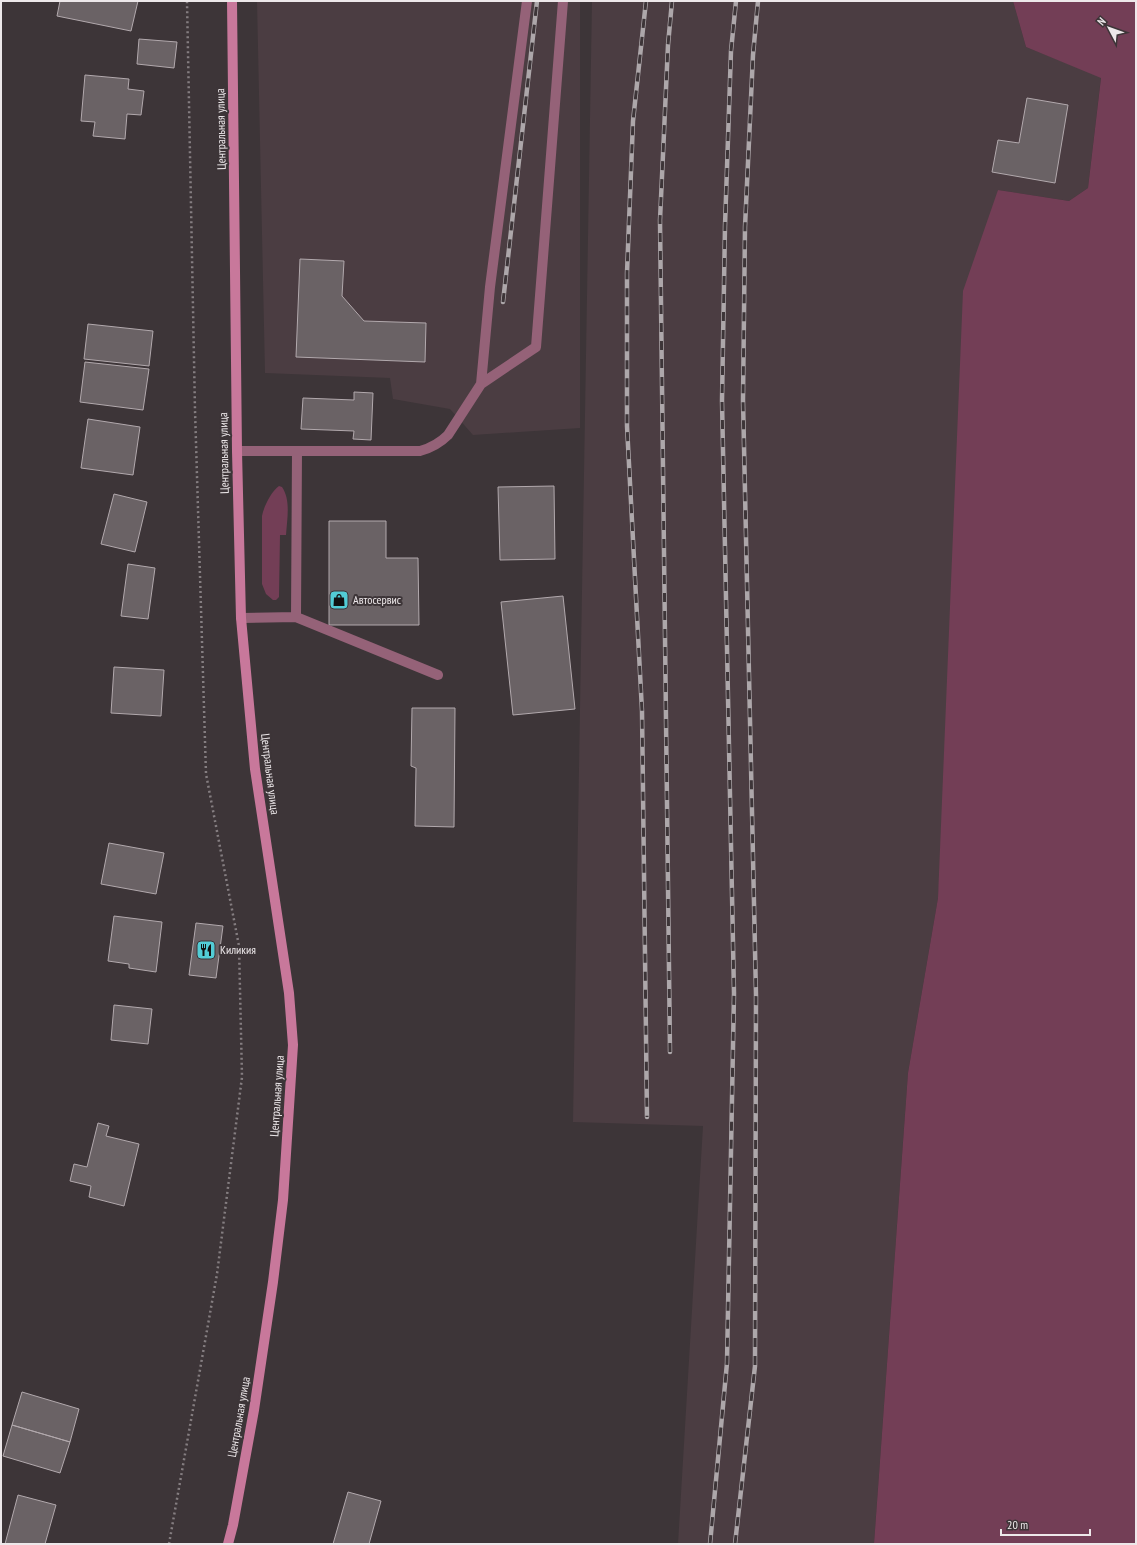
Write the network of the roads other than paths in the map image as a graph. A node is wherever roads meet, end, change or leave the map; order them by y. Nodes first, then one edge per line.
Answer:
1 (232, 1) edge
2 (526, 1) edge
3 (563, 1) edge
4 (481, 384) junction
5 (237, 451) junction
6 (297, 452) junction
7 (296, 617) junction
8 (241, 618) junction
9 (438, 675) dead end
10 (228, 1544) edge

1 - 5 main road, Центральная улица
2 - 4 lane
3 - 4 lane
4 - 6 lane
5 - 6 lane
5 - 8 main road, Центральная улица
6 - 7 lane
7 - 8 lane
7 - 9 lane
8 - 10 main road, Центральная улица

